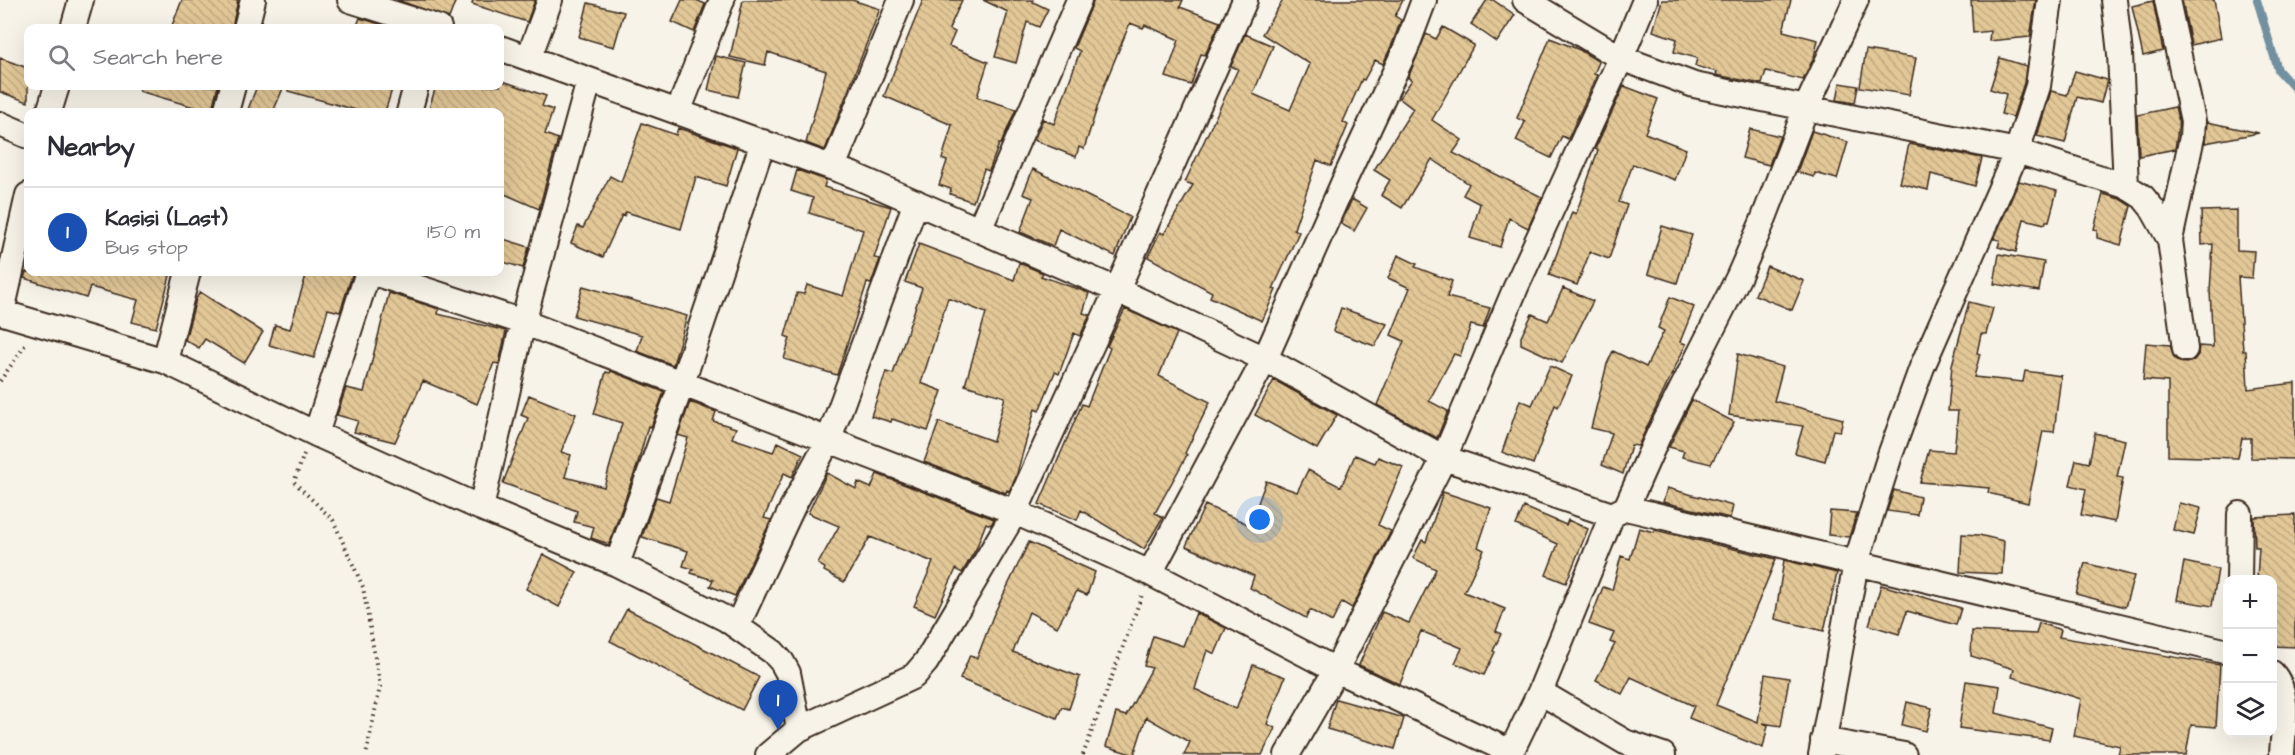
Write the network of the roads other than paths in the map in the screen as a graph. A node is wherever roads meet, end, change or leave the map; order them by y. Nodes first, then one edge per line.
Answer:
1 (81, 0) edge
2 (253, 0) edge
3 (550, 0) edge
4 (722, 0) edge
5 (901, 0) edge
6 (1079, 0) edge
7 (1245, 0) edge
8 (1424, 0) edge
9 (1525, 0) edge
10 (1645, 0) edge
11 (1856, 0) edge
12 (2050, 0) edge
13 (2114, 0) edge
14 (2167, 0) edge
15 (355, 1) edge
16 (74, 24) edge
17 (247, 24) edge
18 (421, 24) edge
19 (504, 49) edge
20 (529, 57) junction
21 (1621, 58) junction
22 (590, 81) junction
23 (56, 90) edge
24 (232, 90) edge
25 (415, 90) edge
26 (50, 108) edge
27 (227, 108) edge
28 (410, 108) edge
29 (1806, 108) junction
30 (678, 112) junction
31 (0, 124) edge
32 (24, 134) edge
33 (762, 142) junction
34 (2017, 151) junction
35 (833, 167) junction
36 (2126, 186) junction
37 (916, 202) junction
38 (24, 212) edge
39 (979, 230) junction
40 (2170, 240) junction
41 (187, 276) edge
42 (369, 276) edge
43 (382, 276) edge
44 (1117, 290) junction
45 (1, 312) edge
46 (523, 322) junction
47 (2186, 349) dead end
48 (1265, 359) junction
49 (165, 361) junction
50 (682, 383) junction
51 (316, 434) junction
52 (829, 440) junction
53 (1444, 458) junction
54 (481, 508) junction
55 (1014, 512) junction
56 (1619, 512) junction
57 (2240, 514) dead end
58 (1856, 563) junction
59 (617, 564) junction
60 (1150, 573) junction
61 (2239, 575) edge
62 (737, 626) junction
63 (2223, 651) edge
64 (1336, 669) junction
65 (2277, 680) edge
66 (1540, 692) junction
67 (799, 729) junction
68 (1822, 747) edge
69 (1510, 753) edge
70 (768, 755) edge
71 (1287, 755) edge
72 (1663, 755) edge
73 (1904, 755) edge
74 (2282, 755) edge

1 - 16 street
2 - 17 street
3 - 20 street
4 - 30 street
5 - 35 street
6 - 39 street
7 - 44 street
8 - 48 street
9 - 21 street
10 - 21 street
11 - 29 street
12 - 34 street
13 - 36 street
14 - 40 street
15 - 18 street
19 - 20 street
20 - 22 street
21 - 29 street
21 - 53 street
22 - 30 street
22 - 46 street
23 - 26 street
24 - 27 street
25 - 28 street
29 - 34 street
29 - 56 street
30 - 33 street
31 - 32 street
33 - 35 street
33 - 50 street
34 - 36 street
34 - 58 street
35 - 37 street
36 - 40 street
37 - 39 street
37 - 52 street
38 - 45 street
39 - 44 street
40 - 47 street
41 - 49 street
42 - 51 street
43 - 46 street
44 - 48 street
44 - 55 street
45 - 49 street
46 - 50 street
46 - 54 street
48 - 53 street
48 - 60 street
49 - 51 street
50 - 52 street
50 - 59 street
51 - 54 street
52 - 55 street
52 - 62 street
53 - 56 street
53 - 64 street
54 - 59 street
55 - 60 street
55 - 67 street
56 - 58 street
56 - 66 street
57 - 61 street
58 - 63 street
58 - 68 street
59 - 62 street
60 - 64 street
62 - 67 street
64 - 69 street
64 - 71 street
65 - 74 street
66 - 69 street
66 - 72 street
67 - 70 street
68 - 73 street

